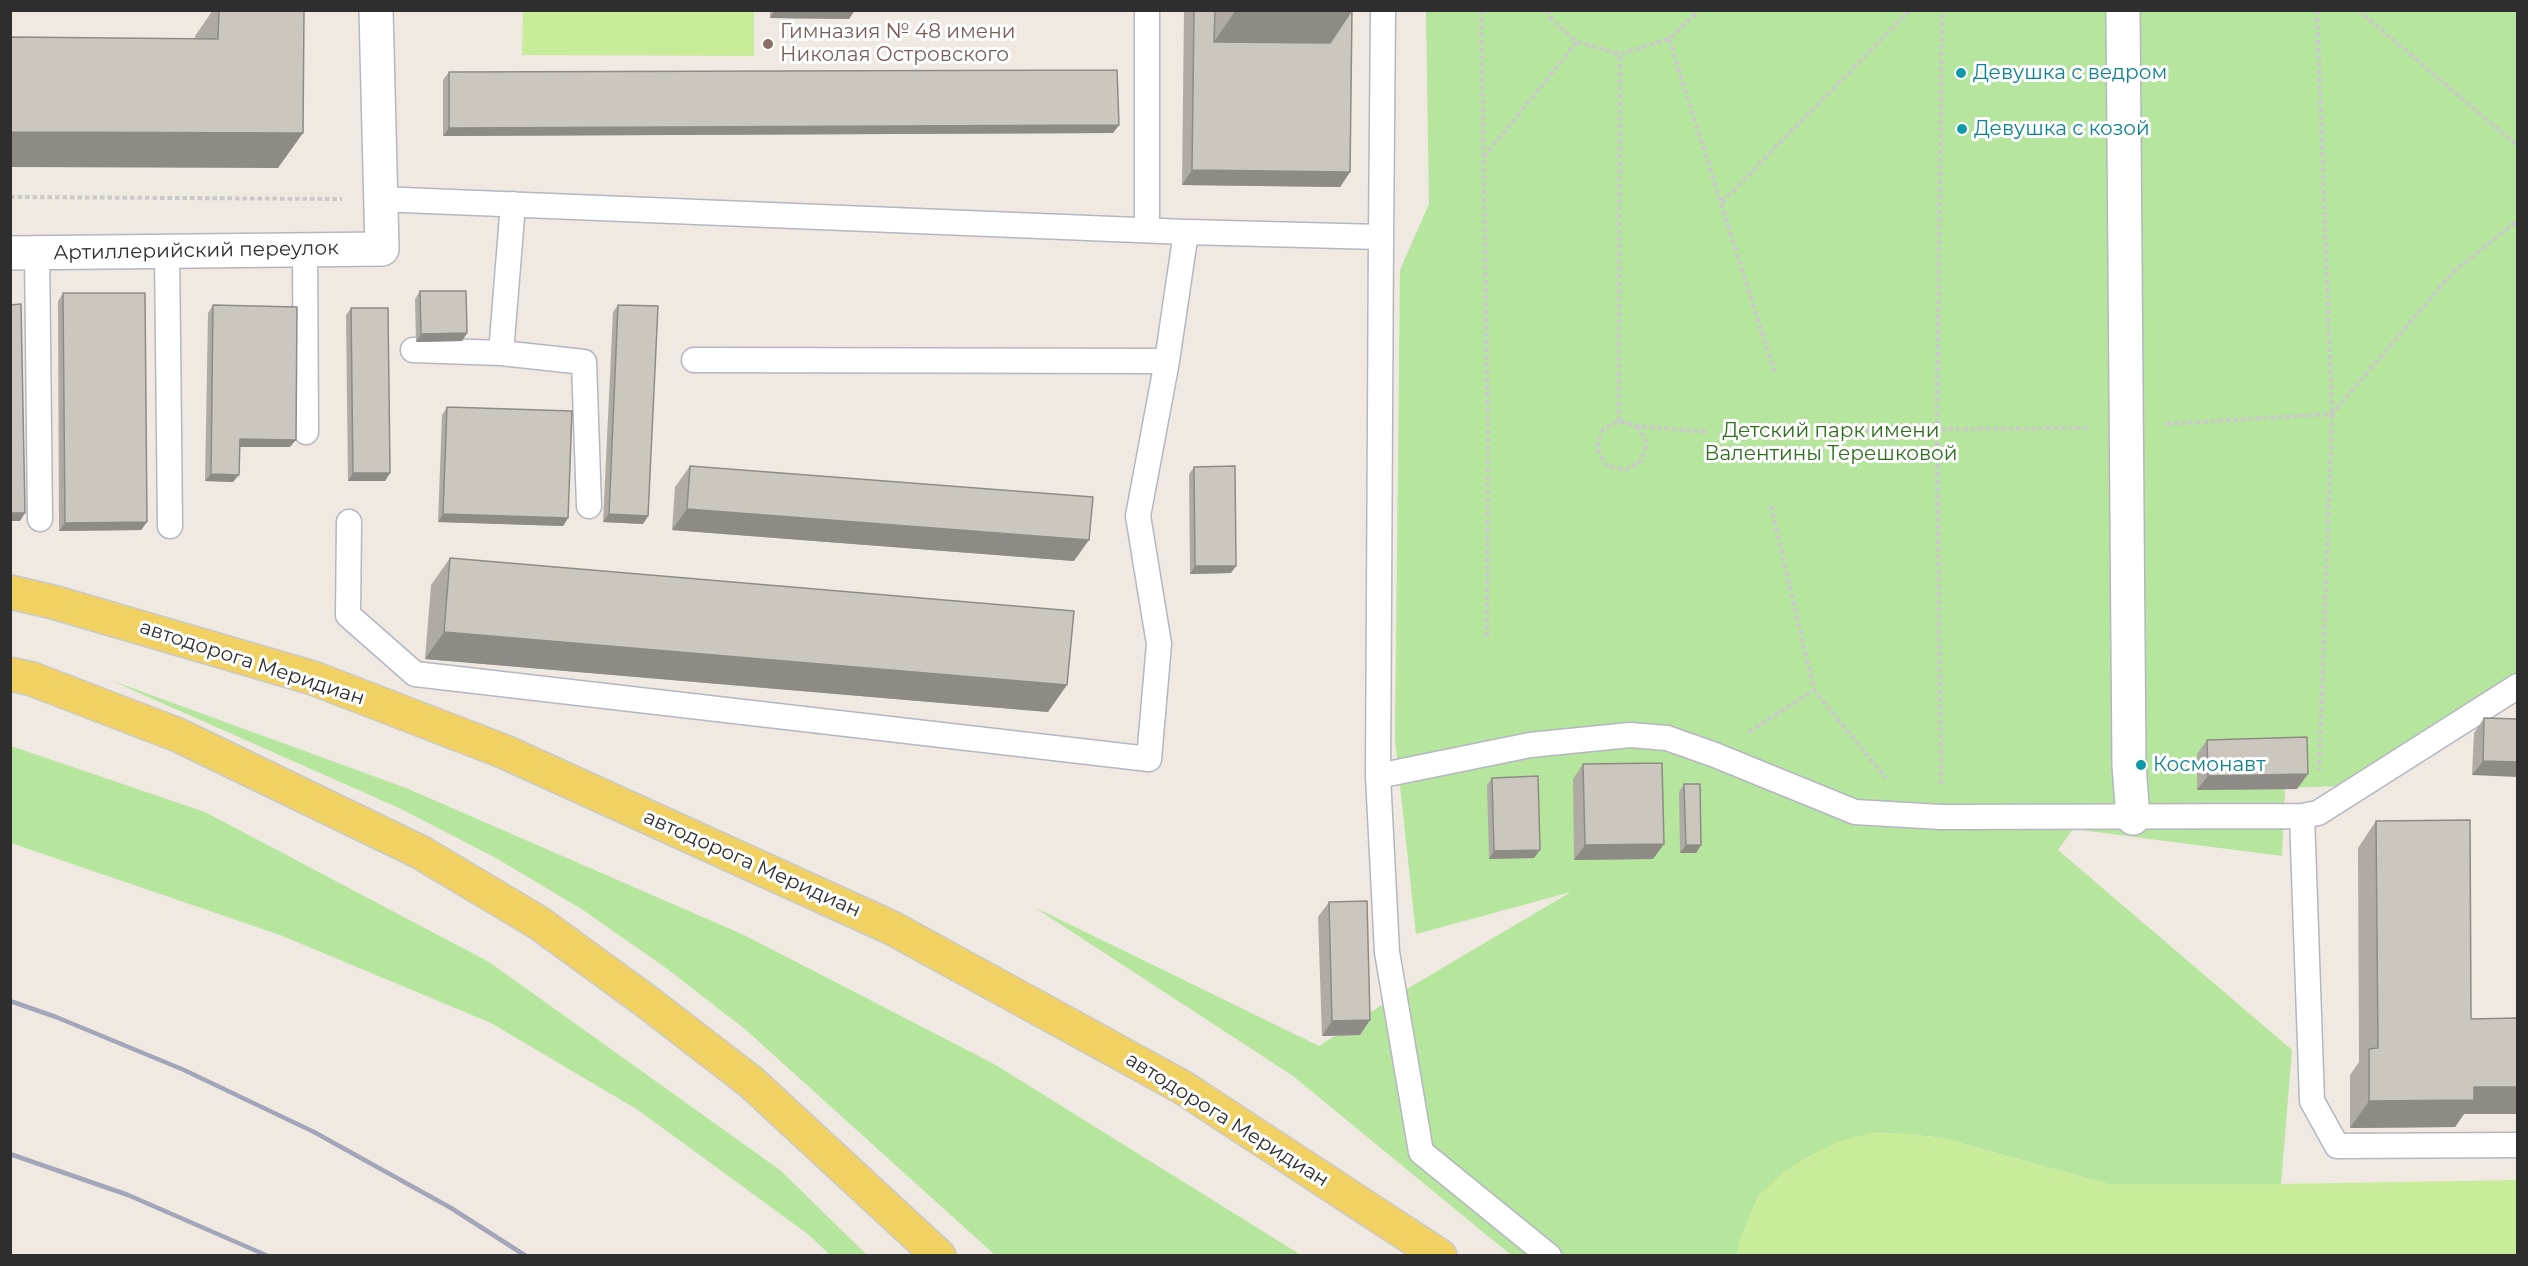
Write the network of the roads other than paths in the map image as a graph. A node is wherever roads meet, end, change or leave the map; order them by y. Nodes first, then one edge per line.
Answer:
1 (376, 10) edge
2 (1147, 10) edge
3 (1383, 10) edge
4 (2123, 10) edge
5 (379, 199) junction
6 (513, 204) junction
7 (1147, 230) junction
8 (1186, 232) junction
9 (1381, 237) junction
10 (305, 250) junction
11 (167, 251) junction
12 (24, 253) edge
13 (413, 350) dead end
14 (501, 353) junction
15 (694, 360) dead end
16 (1167, 361) junction
17 (306, 432) dead end
18 (589, 506) dead end
19 (40, 519) dead end
20 (349, 522) dead end
21 (170, 526) dead end
22 (10, 592) edge
23 (10, 674) edge
24 (2517, 686) edge
25 (1378, 776) junction
26 (2310, 815) junction
27 (2133, 818) junction
28 (2517, 1145) edge
29 (939, 1256) edge
30 (1440, 1256) edge
31 (1549, 1256) edge

1 - 5 street
2 - 7 lane
3 - 9 lane
4 - 27 street
5 - 6 lane
5 - 10 street, Артиллерийский переулок
6 - 7 lane
6 - 14 lane
7 - 8 lane
8 - 9 lane
8 - 16 lane
9 - 25 lane
10 - 11 street, Артиллерийский переулок
10 - 17 lane
11 - 12 street, Артиллерийский переулок
11 - 21 lane
12 - 19 lane
13 - 14 lane
14 - 18 lane
15 - 16 lane
16 - 20 lane
22 - 30 main road, автодорога Меридиан
23 - 29 main road
24 - 26 lane
25 - 27 lane
25 - 31 lane
26 - 27 lane
26 - 28 lane

